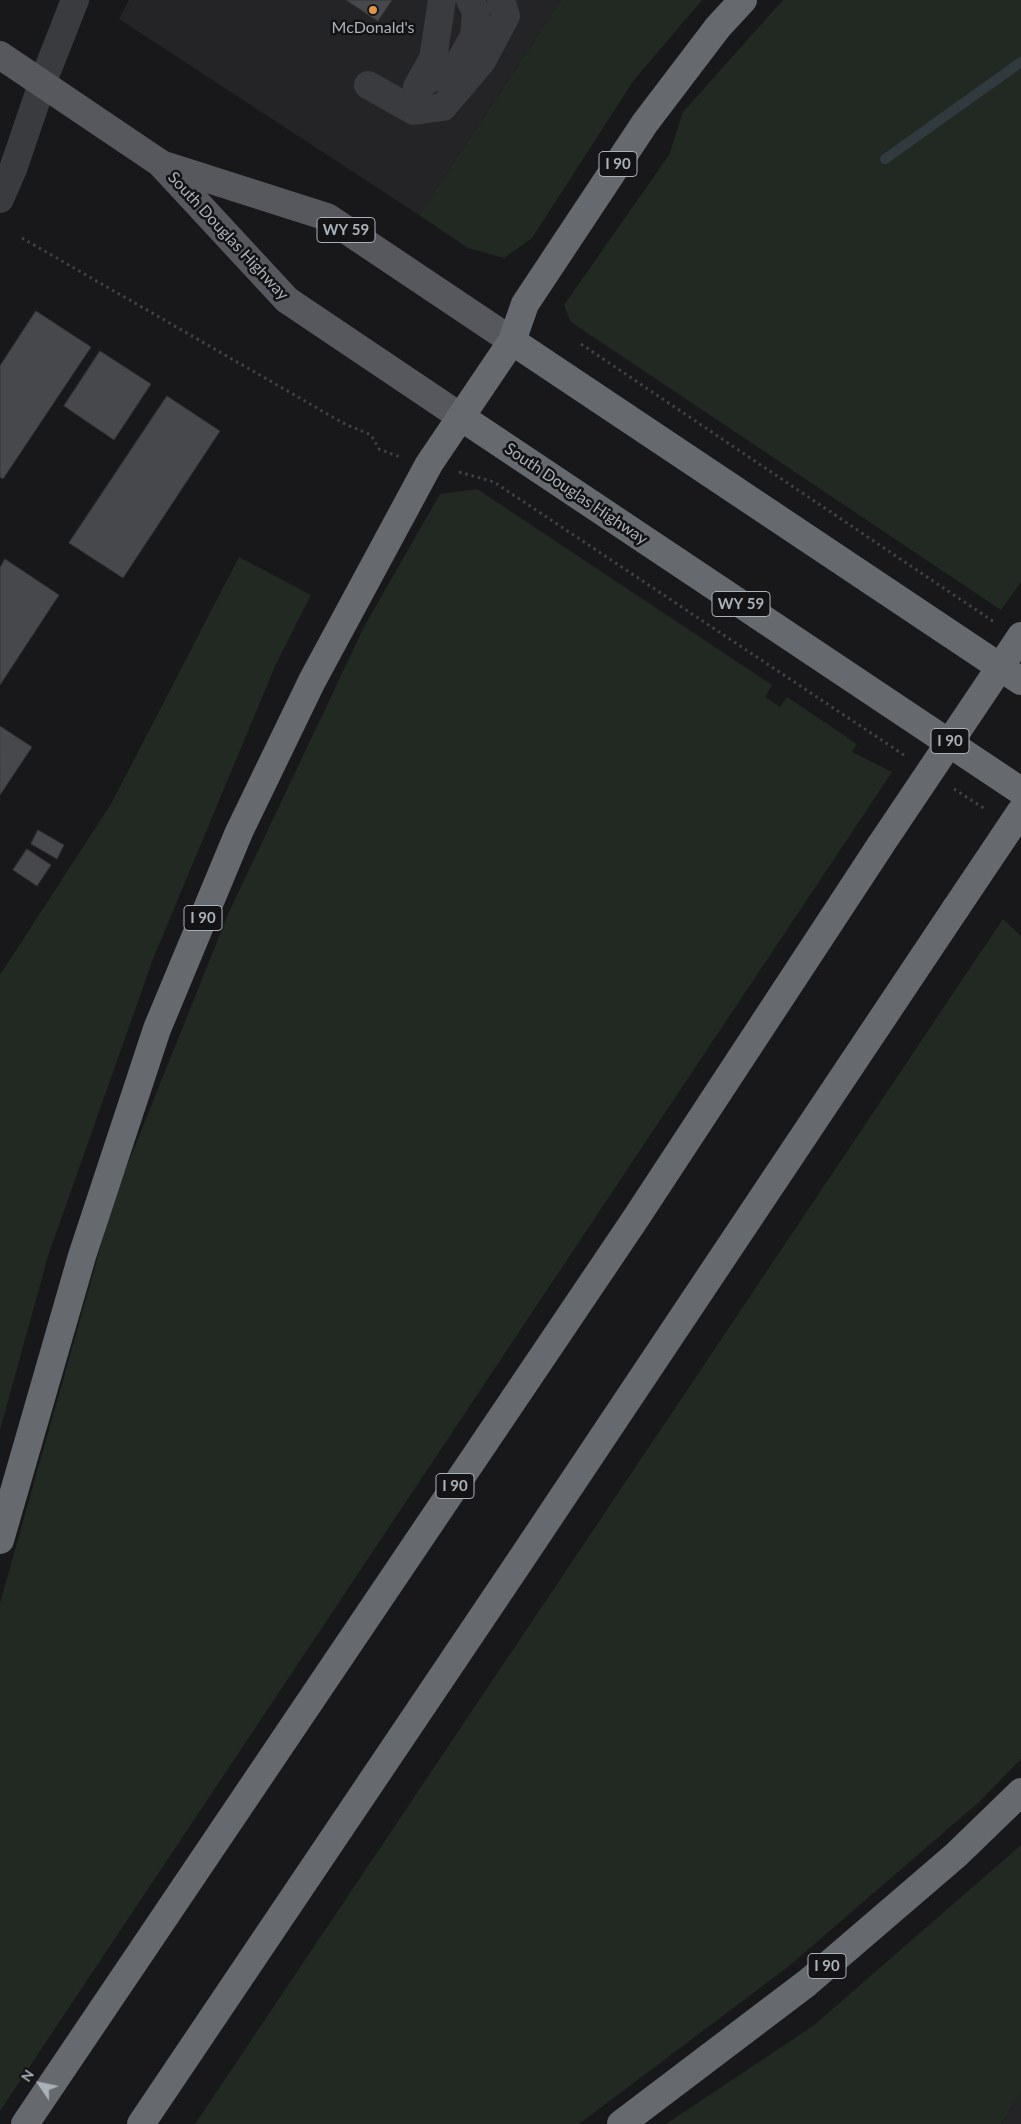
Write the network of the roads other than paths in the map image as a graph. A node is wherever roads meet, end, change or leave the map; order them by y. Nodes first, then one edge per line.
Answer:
1 (75, 0) edge
2 (442, 0) edge
3 (470, 0) edge
4 (501, 0) edge
5 (743, 0) edge
6 (0, 55) edge
7 (42, 84) junction
8 (368, 86) dead end
9 (160, 163) junction
10 (0, 196) edge
11 (512, 341) junction
12 (461, 417) junction
13 (1021, 636) edge
14 (1021, 681) edge
15 (1021, 791) edge
16 (1021, 811) edge
17 (0, 1540) edge
18 (1021, 1792) edge
19 (25, 2124) edge
20 (141, 2124) edge
21 (621, 2124) edge

1 - 7 street
2 - 3 street
4 - 8 street
5 - 11 highway, I 90
6 - 7 main road, South Douglas Highway / WY 59
7 - 9 main road, South Douglas Highway / WY 59
7 - 10 street
9 - 11 main road, South Douglas Highway / WY 59
9 - 12 main road, South Douglas Highway / WY 59
11 - 12 highway, I 90
11 - 14 highway, South Douglas Highway / WY 59
12 - 15 highway, South Douglas Highway / WY 59
12 - 17 highway, I 90
13 - 19 highway, I 90, bridge
16 - 20 highway, bridge
18 - 21 highway, I 90

